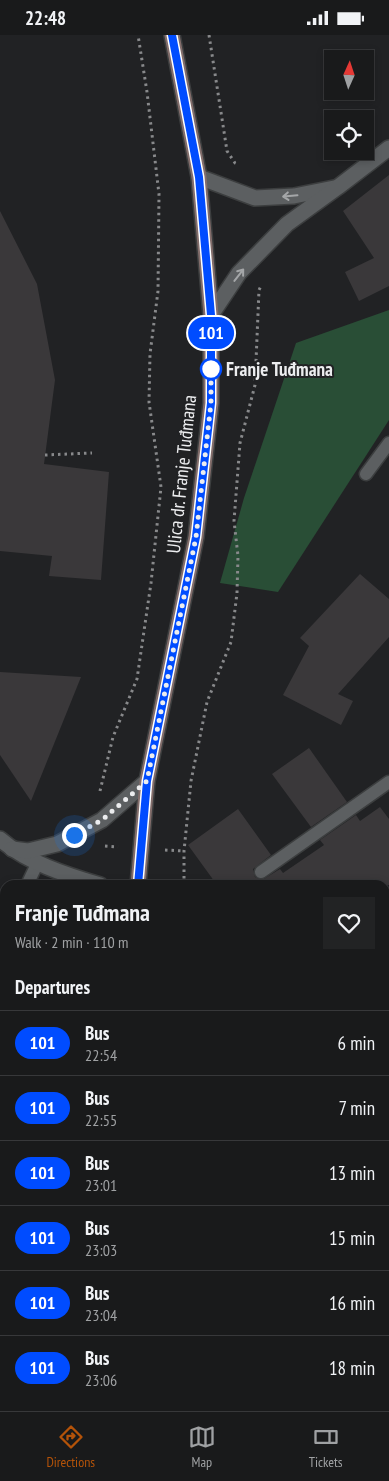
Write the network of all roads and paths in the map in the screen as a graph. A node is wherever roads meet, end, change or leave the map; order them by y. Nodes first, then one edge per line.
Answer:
1 (138, 35) edge
2 (172, 35) edge
3 (210, 35) edge
4 (389, 148) edge
5 (242, 167) dead end
6 (199, 177) junction
7 (338, 187) junction
8 (263, 282) dead end
9 (211, 315) junction
10 (389, 443) edge
11 (92, 453) dead end
12 (45, 455) dead end
13 (366, 474) dead end
14 (147, 781) junction
15 (389, 782) edge
16 (95, 798) dead end
17 (0, 839) edge
18 (12, 849) junction
19 (38, 862) junction
20 (261, 872) dead end
21 (29, 880) edge
22 (82, 880) edge
23 (138, 880) edge
24 (184, 880) edge

1 - 16 path
2 - 6 main road, Ulica dr. Franje Tuđmana
3 - 5 path
4 - 7 street
7 -> 6 street
6 - 9 main road, Ulica dr. Franje Tuđmana
9 -> 7 street
8 - 24 path
9 - 14 main road, Ulica dr. Franje Tuđmana
10 - 13 lane
11 - 12 path
14 - 18 street
14 - 23 main road, Ulica dr. Franje Tuđmana
15 - 20 lane
17 - 18 street
18 - 19 street
19 - 21 lane
19 - 22 street

